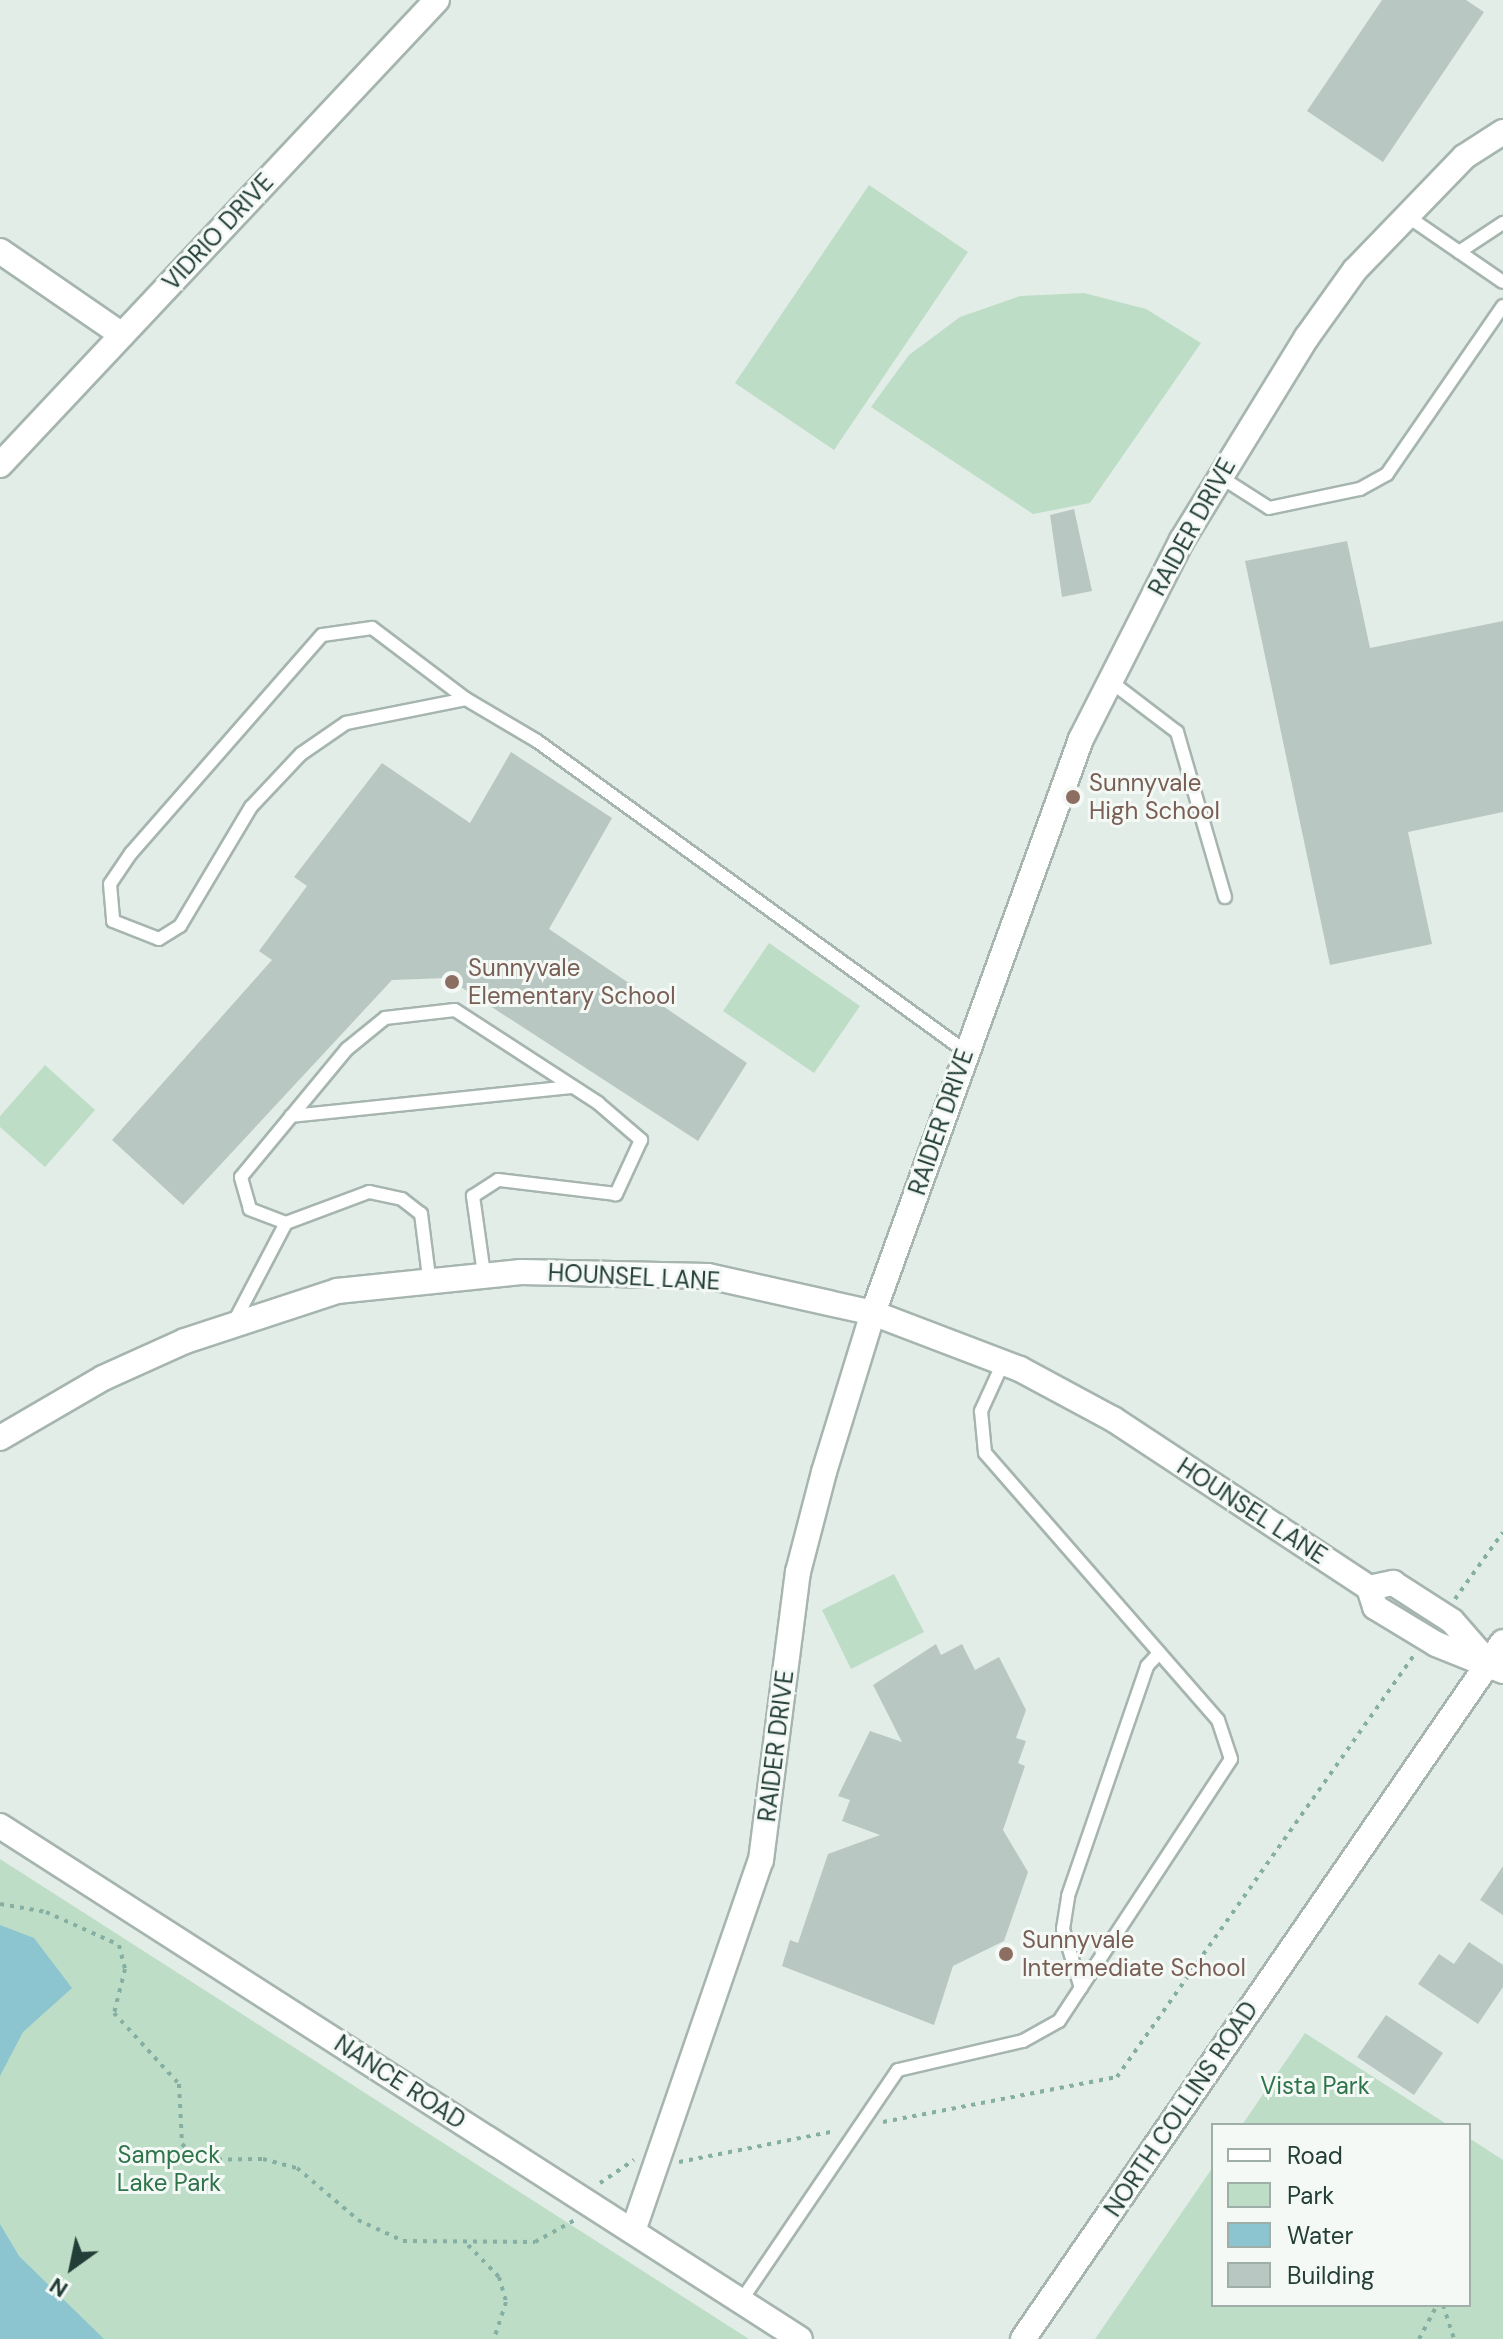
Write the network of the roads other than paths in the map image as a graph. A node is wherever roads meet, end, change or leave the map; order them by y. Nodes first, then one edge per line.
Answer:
1 (437, 0) edge
2 (1503, 132) edge
3 (1407, 216) junction
4 (1503, 223) edge
5 (0, 251) edge
6 (1459, 252) junction
7 (1503, 282) edge
8 (1503, 306) edge
9 (122, 335) junction
10 (0, 465) edge
11 (1219, 476) junction
12 (1110, 681) junction
13 (466, 699) junction
14 (1225, 897) dead end
15 (965, 1051) junction
16 (573, 1087) junction
17 (291, 1116) junction
18 (286, 1223) junction
19 (484, 1274) junction
20 (429, 1277) junction
21 (873, 1313) junction
22 (234, 1322) junction
23 (1003, 1363) junction
24 (0, 1438) edge
25 (1369, 1588) junction
26 (1503, 1642) edge
27 (1159, 1653) junction
28 (1496, 1667) edge
29 (0, 1826) edge
30 (1081, 1988) junction
31 (633, 2231) junction
32 (741, 2301) junction
33 (800, 2339) edge
34 (1023, 2339) edge

1 - 9 street, VIDRIO DRIVE
2 - 3 street, RAIDER DRIVE
3 - 6 lane
3 - 11 street, RAIDER DRIVE
4 - 6 lane
5 - 9 street
6 - 7 lane
8 - 11 lane
9 - 10 street, VIDRIO DRIVE
11 - 12 street, RAIDER DRIVE
12 - 14 lane
12 - 15 street, RAIDER DRIVE
13 - 13 lane
13 - 15 lane
15 - 21 street, RAIDER DRIVE
16 - 17 lane
16 - 17 lane
16 - 19 lane
17 - 18 lane
18 - 20 lane
18 - 22 lane
19 - 20 street, HOUNSEL LANE
19 - 21 street, HOUNSEL LANE
20 - 22 street, HOUNSEL LANE
21 - 23 street, HOUNSEL LANE
21 - 31 street, RAIDER DRIVE
22 - 24 street, HOUNSEL LANE
23 - 25 street, HOUNSEL LANE
23 - 27 lane
25 - 28 street, HOUNSEL LANE
25 - 28 street, HOUNSEL LANE
26 - 28 street, NORTH COLLINS ROAD
27 - 30 lane
27 - 30 lane
28 - 34 street, NORTH COLLINS ROAD
29 - 31 street, NANCE ROAD
30 - 32 lane
31 - 32 street, NANCE ROAD
32 - 33 street, NANCE ROAD

